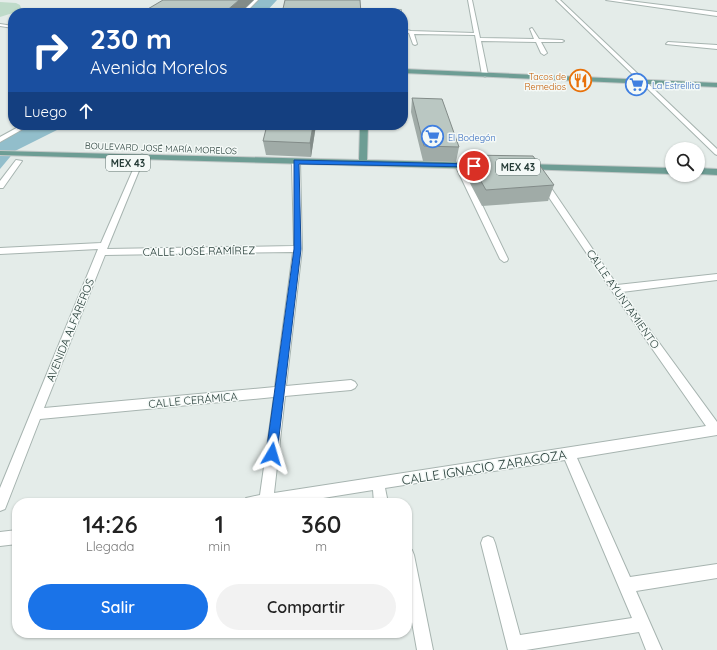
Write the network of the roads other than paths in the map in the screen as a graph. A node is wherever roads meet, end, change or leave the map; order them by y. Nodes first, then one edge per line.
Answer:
1 (256, 0) edge
2 (470, 0) edge
3 (558, 0) edge
4 (610, 0) edge
5 (248, 8) edge
6 (717, 14) edge
7 (532, 29) dead end
8 (408, 32) edge
9 (411, 32) junction
10 (476, 36) junction
11 (538, 40) junction
12 (562, 41) dead end
13 (668, 43) dead end
14 (415, 44) dead end
15 (717, 47) edge
16 (544, 53) dead end
17 (408, 71) edge
18 (485, 75) junction
19 (644, 82) junction
20 (717, 85) edge
21 (18, 130) edge
22 (364, 130) edge
23 (0, 140) edge
24 (717, 152) edge
25 (0, 153) edge
26 (15, 158) junction
27 (0, 160) edge
28 (141, 160) junction
29 (296, 162) junction
30 (363, 163) junction
31 (459, 165) junction
32 (489, 166) edge
33 (518, 167) edge
34 (533, 167) junction
35 (665, 171) edge
36 (705, 171) edge
37 (717, 172) edge
38 (0, 186) edge
39 (103, 249) junction
40 (298, 249) junction
41 (0, 251) edge
42 (504, 259) dead end
43 (717, 277) edge
44 (615, 289) junction
45 (351, 385) dead end
46 (279, 392) junction
47 (35, 414) junction
48 (716, 430) edge
49 (569, 454) junction
50 (378, 484) junction
51 (266, 498) edge
52 (286, 498) edge
53 (380, 498) edge
54 (0, 504) edge
55 (12, 538) edge
56 (0, 539) edge
57 (488, 544) dead end
58 (717, 571) edge
59 (412, 581) edge
60 (627, 585) junction
61 (643, 624) junction
62 (515, 647) edge
63 (425, 650) edge
64 (654, 650) edge

1 - 5 street
2 - 10 street
3 - 19 street
4 - 6 street
7 - 11 street
8 - 9 street
9 - 10 street
9 - 14 street
10 - 11 street
10 - 18 street
11 - 12 street
11 - 16 street
13 - 15 street
17 - 18 main road
18 - 19 main road
19 - 20 main road
19 - 24 street
21 - 23 street
22 - 30 main road
25 - 26 main road, BOULEVARD JOSÉ MARÍA MORELOS / MEX 43
26 - 27 main road, BOULEVARD JOSÉ MARÍA MORELOS / MEX 43
26 - 28 main road, BOULEVARD JOSÉ MARÍA MORELOS / MEX 43
26 - 38 street
28 - 29 main road, BOULEVARD JOSÉ MARÍA MORELOS / MEX 43
28 - 39 street, AVENIDA ALFAREROS
29 - 30 main road, MEX 43
29 - 40 street
30 - 31 main road, MEX 43
31 - 32 main road, MEX 43
31 - 42 street
33 - 34 main road, MEX 43
34 - 35 main road, MEX 43
34 - 44 street, CALLE AYUNTAMIENTO
36 - 37 main road
39 - 40 street, CALLE JOSÉ RAMÍREZ
39 - 41 street, CALLE JOSÉ RAMÍREZ
39 - 47 street, AVENIDA ALFAREROS
40 - 46 street
43 - 44 street
44 - 48 street, CALLE AYUNTAMIENTO
45 - 46 street, CALLE CERÁMICA
46 - 47 street, CALLE CERÁMICA
46 - 51 street
47 - 54 street, AVENIDA ALFAREROS
48 - 49 street, CALLE IGNACIO ZARAGOZA
49 - 50 street, CALLE IGNACIO ZARAGOZA
49 - 60 street
50 - 52 street, CALLE IGNACIO ZARAGOZA
50 - 53 street
55 - 56 street
57 - 62 street
58 - 60 street
59 - 63 street
60 - 61 street
61 - 62 street
61 - 64 street

